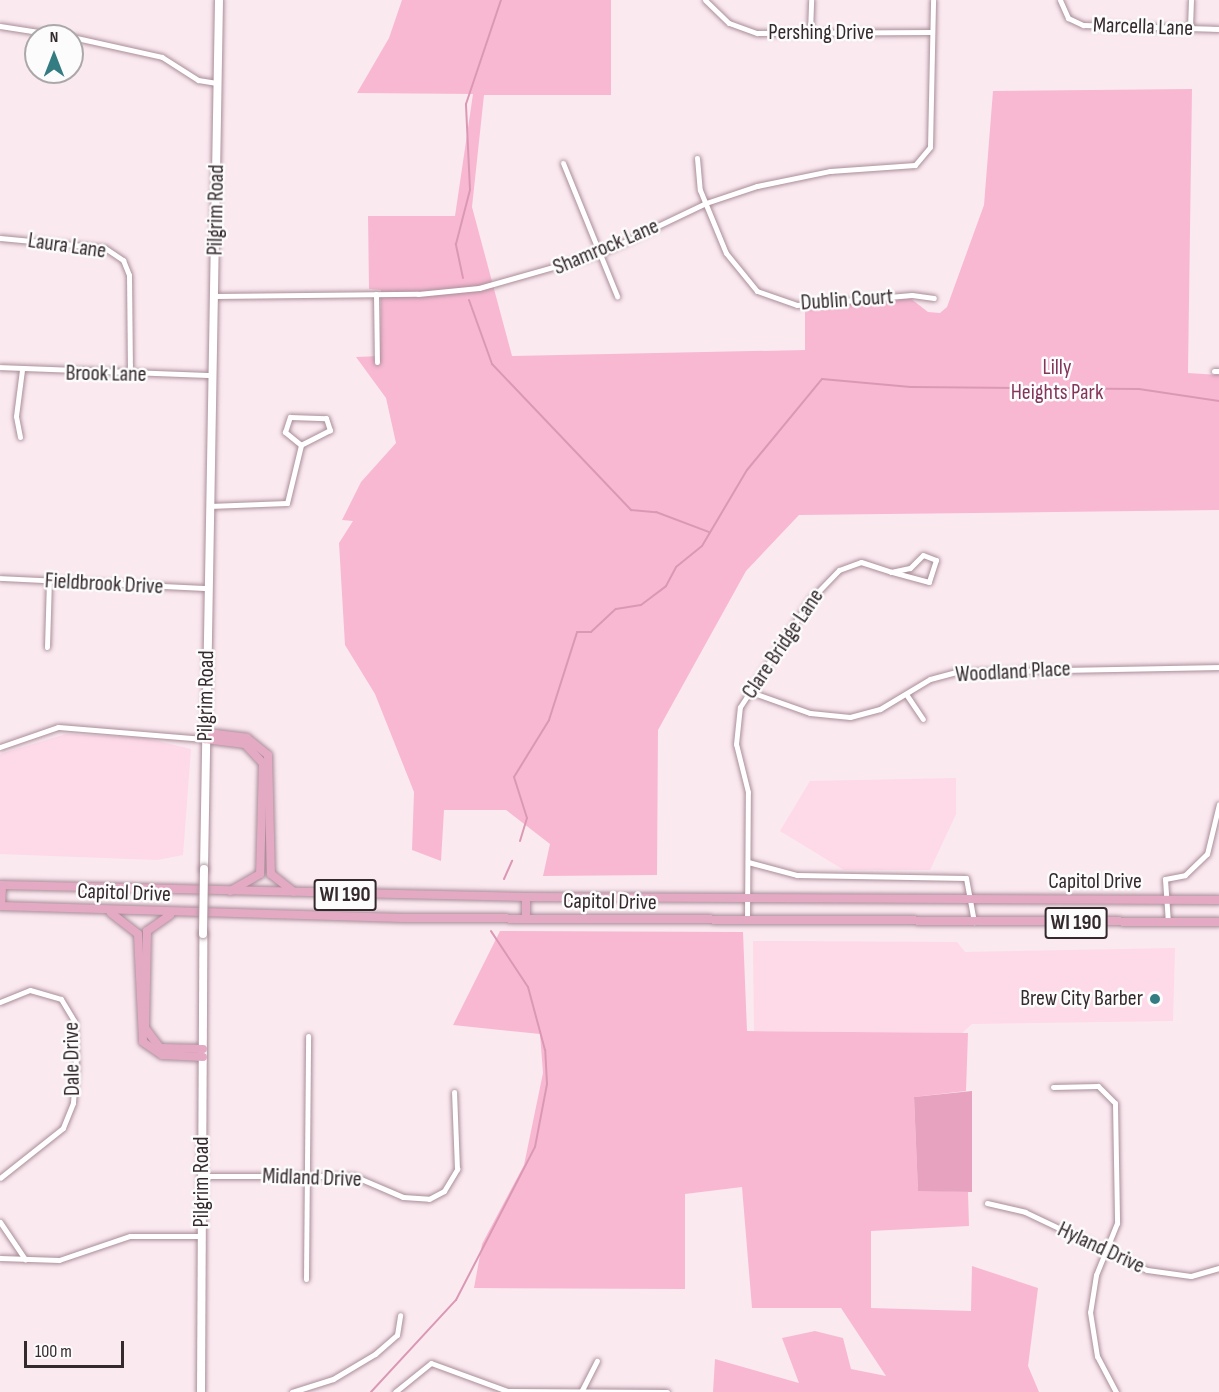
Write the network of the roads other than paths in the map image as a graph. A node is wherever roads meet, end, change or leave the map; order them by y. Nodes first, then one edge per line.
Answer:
1 (219, 0) edge
2 (705, 0) edge
3 (811, 0) edge
4 (933, 0) edge
5 (1060, 0) edge
6 (1191, 0) edge
7 (0, 26) edge
8 (1190, 28) junction
9 (1219, 29) edge
10 (24, 30) edge
11 (810, 33) junction
12 (932, 33) junction
13 (84, 41) edge
14 (217, 83) junction
15 (697, 158) dead end
16 (563, 163) dead end
17 (706, 203) junction
18 (0, 238) edge
19 (599, 254) junction
20 (376, 294) junction
21 (215, 296) junction
22 (617, 296) dead end
23 (934, 298) dead end
24 (377, 362) dead end
25 (0, 367) edge
26 (22, 370) junction
27 (130, 374) junction
28 (212, 375) junction
29 (20, 436) dead end
30 (301, 445) junction
31 (209, 506) junction
32 (891, 572) junction
33 (0, 578) edge
34 (49, 581) junction
35 (207, 588) junction
36 (47, 647) dead end
37 (1219, 667) edge
38 (748, 691) junction
39 (906, 694) junction
40 (923, 719) dead end
41 (205, 739) junction
42 (0, 747) edge
43 (1219, 804) edge
44 (748, 862) junction
45 (1, 885) edge
46 (224, 893) junction
47 (300, 894) junction
48 (526, 897) junction
49 (747, 899) junction
50 (1167, 900) junction
51 (1219, 900) edge
52 (974, 901) junction
53 (1, 906) edge
54 (108, 911) junction
55 (176, 913) junction
56 (526, 919) junction
57 (1219, 920) edge
58 (747, 921) junction
59 (974, 923) junction
60 (1168, 923) junction
61 (0, 1002) edge
62 (308, 1036) dead end
63 (203, 1053) junction
64 (1053, 1087) dead end
65 (454, 1092) dead end
66 (306, 1174) junction
67 (202, 1176) junction
68 (0, 1178) edge
69 (987, 1203) dead end
70 (0, 1222) edge
71 (202, 1236) junction
72 (1106, 1252) junction
73 (0, 1258) edge
74 (25, 1259) junction
75 (1219, 1268) edge
76 (306, 1279) dead end
77 (400, 1315) dead end
78 (597, 1361) dead end
79 (581, 1391) edge
80 (201, 1392) edge
81 (292, 1392) edge
82 (395, 1392) edge
83 (668, 1392) edge
84 (1116, 1392) edge

1 - 14 main road, Pilgrim Road
2 - 11 street, Pershing Drive
3 - 11 street
4 - 12 street, Shamrock Lane
5 - 8 street, Marcella Lane
6 - 8 street
7 - 10 street
8 - 9 street, Marcella Lane
11 - 12 street, Pershing Drive
12 - 17 street, Shamrock Lane
13 - 14 street
14 - 21 main road, Pilgrim Road
15 - 17 street, Dublin Court
16 - 19 street
17 - 19 street, Shamrock Lane
17 - 23 street, Dublin Court
18 - 27 street, Laura Lane
19 - 20 street, Shamrock Lane
19 - 22 street
20 - 21 street, Shamrock Lane
20 - 24 street
21 - 28 main road, Pilgrim Road
25 - 26 street, Brook Lane
26 - 27 street, Brook Lane
26 - 29 street
27 - 28 street, Brook Lane
28 - 31 main road, Pilgrim Road
30 - 30 street
30 - 31 street
31 - 35 main road, Pilgrim Road
32 - 32 street, Clare Bridge Lane
32 - 38 street, Clare Bridge Lane
33 - 34 street, Fieldbrook Drive
34 - 35 street, Fieldbrook Drive
34 - 36 street
35 - 41 main road, Pilgrim Road
37 - 39 street, Woodland Place
38 - 39 street, Woodland Place
38 - 44 street, Clare Bridge Lane
39 - 40 street
41 - 42 street
41 - 46 main road
41 - 47 main road
41 - 63 main road, Pilgrim Road, bridge
43 - 50 street
44 - 49 street, Clare Bridge Lane
44 - 52 street
45 - 46 main road, Capitol Drive / WI 190
45 - 53 main road
46 - 47 main road, Capitol Drive / WI 190
47 - 48 main road, Capitol Drive / WI 190
48 - 49 main road, Capitol Drive / WI 190
48 - 56 main road
49 - 52 main road, Capitol Drive / WI 190
49 - 58 street, Clare Bridge Lane
50 - 51 main road, Capitol Drive / WI 190
50 - 52 main road, Capitol Drive / WI 190
50 - 60 street
52 - 59 street
53 - 54 main road, Capitol Drive / WI 190
54 - 55 main road, Capitol Drive / WI 190
54 - 63 main road
55 - 56 main road, Capitol Drive / WI 190
55 - 63 main road
56 - 58 main road, Capitol Drive / WI 190
57 - 60 main road, Capitol Drive / WI 190
58 - 59 main road, Capitol Drive / WI 190
59 - 60 main road, Capitol Drive / WI 190
61 - 68 street, Dale Drive
62 - 66 street
63 - 67 main road, Pilgrim Road
64 - 72 street
65 - 66 street, Midland Drive
66 - 67 street, Midland Drive
66 - 76 street
67 - 71 main road, Pilgrim Road
69 - 72 street, Hyland Drive
70 - 74 street
71 - 74 street
71 - 80 main road, Pilgrim Road
72 - 75 street, Hyland Drive
72 - 84 street
73 - 74 street
77 - 81 street
78 - 79 street
79 - 82 street
79 - 83 street

